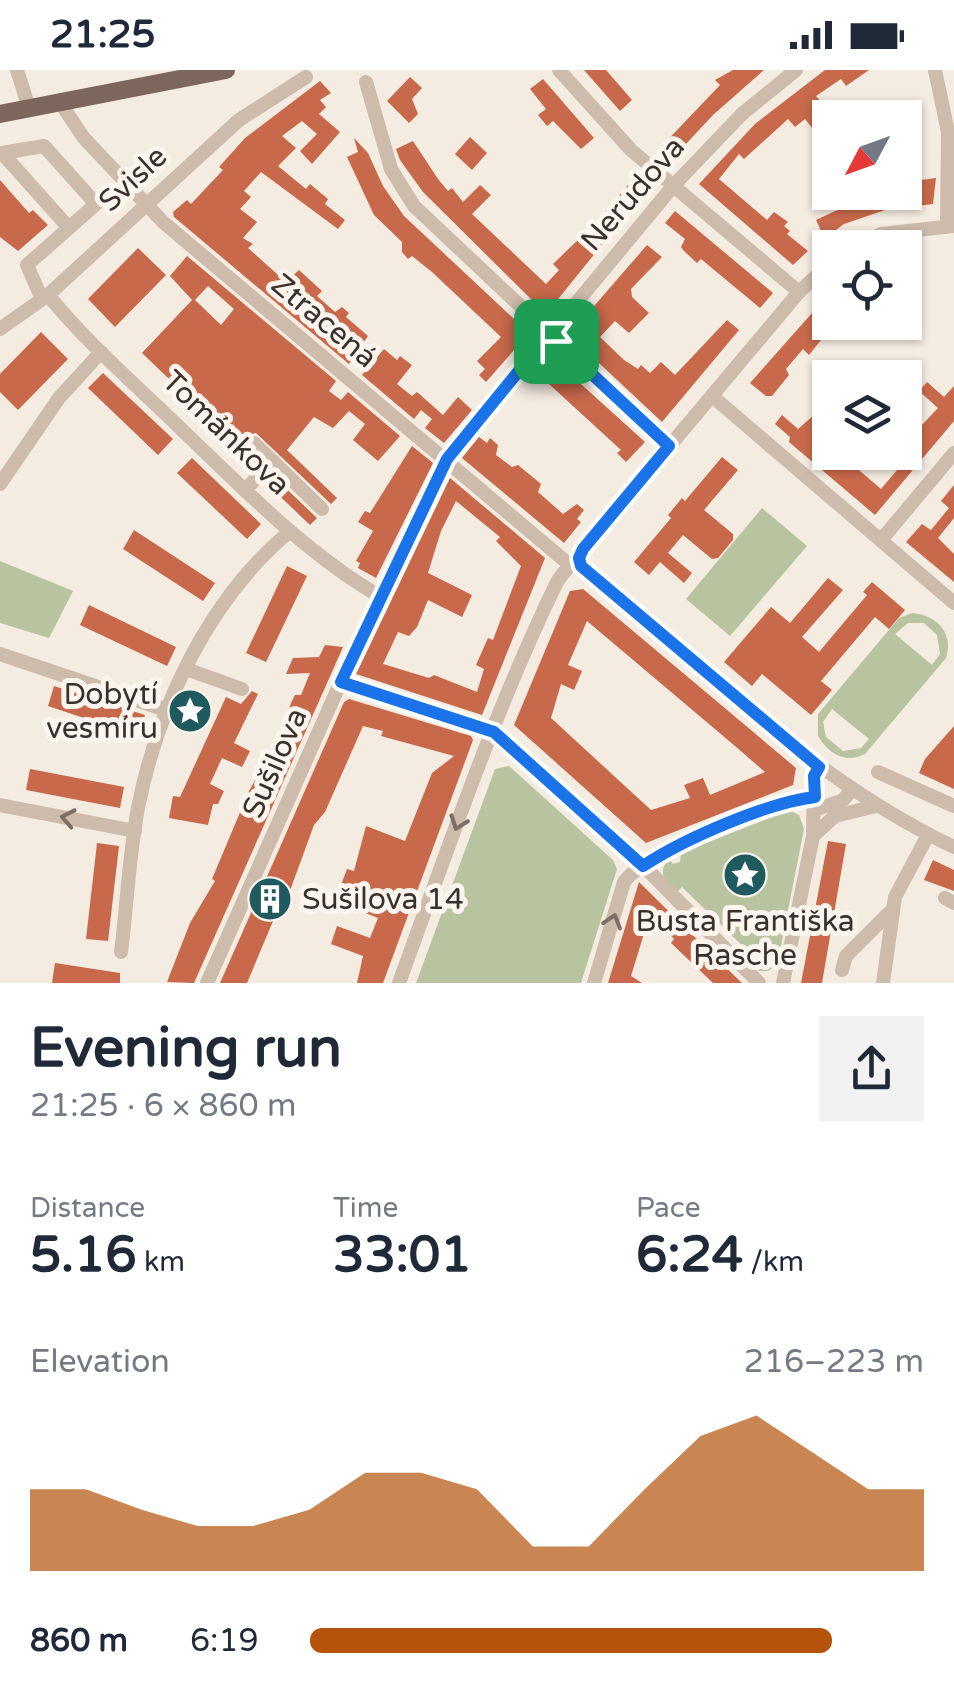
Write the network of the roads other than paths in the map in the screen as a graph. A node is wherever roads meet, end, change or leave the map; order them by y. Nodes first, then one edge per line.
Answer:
1 (17, 70) edge
2 (226, 70) edge
3 (559, 70) edge
4 (796, 70) edge
5 (934, 70) edge
6 (306, 77) dead end
7 (366, 82) dead end
8 (60, 102) junction
9 (28, 108) junction
10 (0, 114) edge
11 (674, 186) junction
12 (144, 205) junction
13 (950, 226) edge
14 (69, 228) junction
15 (916, 230) edge
16 (812, 280) edge
17 (800, 292) junction
18 (45, 297) junction
19 (0, 329) edge
20 (549, 334) junction
21 (100, 352) junction
22 (712, 396) junction
23 (254, 443) dead end
24 (669, 446) junction
25 (954, 453) edge
26 (447, 459) junction
27 (273, 461) junction
28 (0, 484) edge
29 (245, 490) junction
30 (322, 508) dead end
31 (289, 532) junction
32 (882, 539) junction
33 (575, 563) junction
34 (379, 596) junction
35 (954, 603) edge
36 (0, 654) edge
37 (186, 669) junction
38 (341, 682) junction
39 (242, 688) dead end
40 (166, 710) junction
41 (494, 732) junction
42 (819, 767) junction
43 (878, 772) dead end
44 (852, 790) junction
45 (815, 803) junction
46 (0, 805) edge
47 (876, 806) junction
48 (954, 806) edge
49 (135, 831) junction
50 (928, 835) junction
51 (814, 836) junction
52 (954, 847) edge
53 (643, 866) junction
54 (893, 910) junction
55 (121, 952) dead end
56 (842, 970) dead end
57 (207, 983) edge
58 (400, 983) edge
59 (594, 983) edge
60 (758, 983) edge
61 (783, 983) edge
62 (883, 983) edge

1 - 9 street
2 - 8 main road
3 - 11 street
4 - 11 street, Nerudova
5 - 13 street
6 - 12 street, Svisle
7 - 20 street
8 - 9 main road
8 - 12 street, Ztracená
9 - 10 main road
11 - 17 street
11 - 20 street, Nerudova
12 - 18 street, Svisle
12 - 26 street, Ztracená
13 - 15 street
14 - 14 street
14 - 18 street
16 - 17 street
17 - 22 street
18 - 19 street, Svisle
18 - 21 street, Tománkova
20 - 24 street
20 - 26 street, Nerudova
21 - 28 street
21 - 29 street, Tománkova
22 - 24 street
22 - 32 street
23 - 27 street
24 - 33 street
25 - 32 street
26 - 33 street, Ztracená
26 - 34 street, Sušilova
27 - 29 street
27 - 30 street
29 - 31 street, Tománkova
31 - 34 street, Tománkova
31 - 37 street
32 - 35 street
33 - 41 street
33 - 42 street, Ztracená
34 - 38 street, Sušilova
36 - 40 street
37 - 39 street
37 - 40 street
38 - 41 street
38 - 57 street, Sušilova
40 - 49 street
41 - 53 street
41 -> 58 street
42 - 44 street, Ztracená
42 - 45 street
43 - 48 street
44 - 45 street
44 - 47 street, Ztracená
45 - 51 street
45 - 53 street
49 -> 46 street
47 - 50 street, Ztracená
47 - 51 street
49 - 55 street
50 - 52 street, Ztracená
50 - 54 street
51 - 61 street
59 -> 53 street
53 - 60 street
54 - 56 street
54 - 62 street

